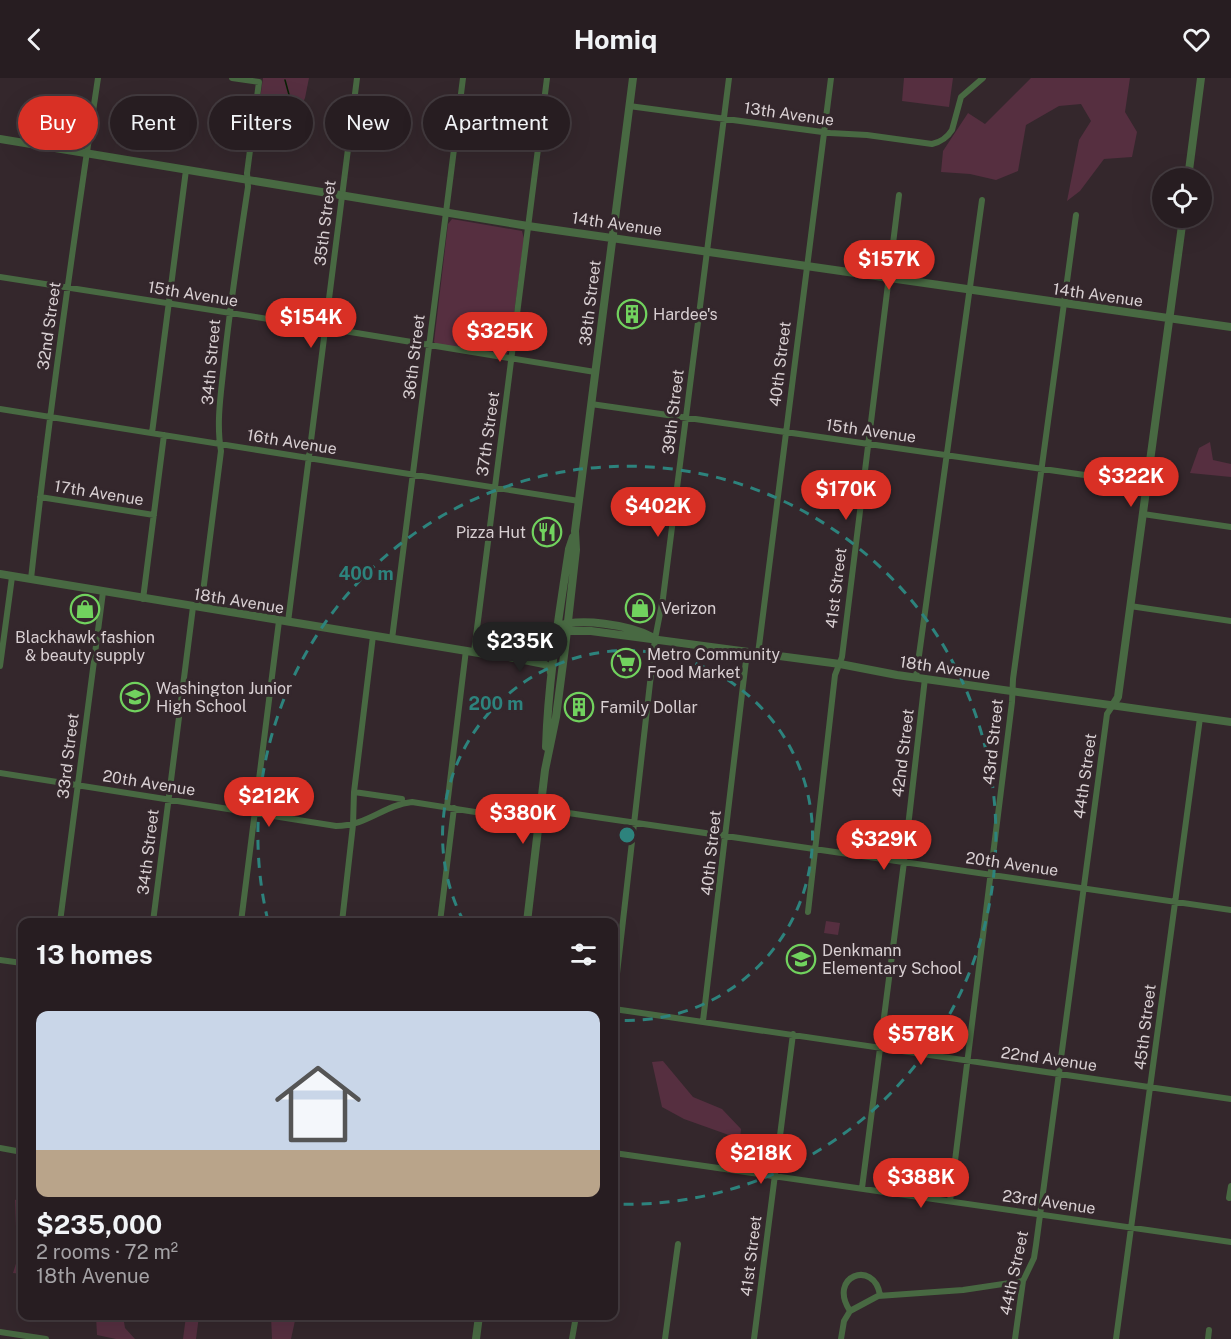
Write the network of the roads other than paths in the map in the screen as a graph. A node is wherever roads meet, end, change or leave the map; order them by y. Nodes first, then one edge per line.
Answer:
1 (98, 78) edge
2 (232, 78) edge
3 (357, 78) edge
4 (463, 78) edge
5 (547, 78) edge
6 (633, 78) edge
7 (729, 78) edge
8 (831, 78) edge
9 (982, 78) edge
10 (1201, 78) edge
11 (629, 106) junction
12 (724, 119) junction
13 (824, 133) junction
14 (0, 139) edge
15 (86, 153) junction
16 (1189, 168) edge
17 (186, 170) junction
18 (247, 180) junction
19 (342, 195) junction
20 (899, 195) dead end
21 (982, 200) dead end
22 (446, 212) junction
23 (1076, 215) dead end
24 (528, 226) junction
25 (1182, 228) edge
26 (613, 237) junction
27 (707, 251) junction
28 (807, 266) junction
29 (0, 277) edge
30 (888, 278) junction
31 (68, 288) junction
32 (970, 290) junction
33 (1065, 303) junction
34 (169, 304) junction
35 (229, 314) junction
36 (1170, 318) junction
37 (326, 327) junction
38 (1231, 327) edge
39 (429, 346) junction
40 (512, 359) junction
41 (595, 372) junction
42 (591, 404) junction
43 (0, 409) edge
44 (51, 416) junction
45 (686, 418) junction
46 (152, 433) junction
47 (785, 433) junction
48 (164, 435) junction
49 (220, 444) junction
50 (868, 444) junction
51 (947, 454) junction
52 (309, 458) junction
53 (1042, 469) junction
54 (413, 475) junction
55 (1147, 484) junction
56 (495, 489) junction
57 (40, 497) junction
58 (579, 501) junction
59 (1143, 514) junction
60 (154, 515) junction
61 (1231, 527) edge
62 (575, 531) junction
63 (0, 574) edge
64 (12, 577) junction
65 (31, 579) junction
66 (103, 592) junction
67 (143, 599) junction
68 (1130, 606) junction
69 (197, 608) junction
70 (279, 621) junction
71 (1231, 621) edge
72 (288, 622) junction
73 (558, 626) junction
74 (568, 627) junction
75 (373, 636) junction
76 (556, 636) junction
77 (392, 639) junction
78 (656, 639) junction
79 (470, 651) junction
80 (747, 652) junction
81 (758, 654) junction
82 (505, 656) junction
83 (840, 664) junction
84 (0, 666) edge
85 (551, 673) junction
86 (921, 678) junction
87 (1012, 691) junction
88 (1113, 705) junction
89 (1200, 718) junction
90 (1231, 722) edge
91 (545, 770) junction
92 (0, 773) edge
93 (78, 786) junction
94 (354, 792) junction
95 (402, 799) dead end
96 (168, 800) junction
97 (450, 807) junction
98 (540, 809) junction
99 (254, 813) junction
100 (539, 822) junction
101 (634, 822) junction
102 (353, 825) junction
103 (726, 837) junction
104 (816, 849) junction
105 (904, 862) junction
106 (991, 874) junction
107 (1083, 887) junction
108 (1175, 902) junction
109 (1231, 910) edge
110 (808, 912) dead end
111 (61, 918) edge
112 (153, 918) edge
113 (241, 918) edge
114 (342, 918) edge
115 (440, 918) edge
116 (527, 918) edge
117 (0, 960) edge
118 (18, 962) edge
119 (618, 964) edge
120 (618, 1010) edge
121 (704, 1022) junction
122 (793, 1034) junction
123 (880, 1047) junction
124 (968, 1060) junction
125 (1059, 1074) junction
126 (1150, 1087) junction
127 (1231, 1100) edge
128 (0, 1148) edge
129 (18, 1151) edge
130 (618, 1154) edge
131 (775, 1175) junction
132 (1231, 1186) edge
133 (862, 1188) junction
134 (1229, 1198) dead end
135 (950, 1201) junction
136 (1040, 1214) junction
137 (1131, 1227) junction
138 (1231, 1242) edge
139 (678, 1244) dead end
140 (1023, 1281) junction
141 (880, 1295) junction
142 (850, 1311) junction
143 (478, 1320) edge
144 (575, 1320) edge
145 (1209, 1330) dead end
146 (0, 1332) edge
147 (46, 1339) edge
148 (476, 1339) edge
149 (572, 1339) edge
150 (665, 1339) edge
151 (754, 1339) edge
152 (841, 1339) edge
153 (1015, 1339) edge
154 (1116, 1339) edge
155 (1208, 1339) edge

1 - 15 street, 32nd Street
2 - 18 street, 34th Street
3 - 19 street, 35th Street
4 - 22 street, 36th Street
5 - 24 street, 37th Street
6 - 11 street, 38th Street
7 - 12 street, 39th Street
8 - 13 street, 40th Street
9 - 13 street, 13th Avenue
10 - 16 street
11 - 12 street, 13th Avenue
11 - 26 street, 38th Street
12 - 13 street, 13th Avenue
12 - 27 street, 39th Street
13 - 28 street, 40th Street
14 - 15 street, 14th Avenue
15 - 17 street, 14th Avenue
15 - 31 street, 32nd Street
17 - 18 street, 14th Avenue
17 - 34 street
18 - 19 street, 14th Avenue
18 - 35 street, 34th Street
19 - 22 street, 14th Avenue
19 - 37 street, 35th Street
20 - 30 street, 41st Street
21 - 32 street, 42nd Street
22 - 24 street, 14th Avenue
22 - 39 street, 36th Street
23 - 33 street, 43rd Street
24 - 26 street, 14th Avenue
24 - 40 street, 37th Street
25 - 36 street, 44th Street
26 - 27 street, 14th Avenue
26 - 41 street, 38th Street
27 - 28 street, 14th Avenue
27 - 45 street, 39th Street
28 - 30 street, 14th Avenue
28 - 47 street, 40th Street
29 - 31 street, 15th Avenue
30 - 32 street, 14th Avenue
30 - 50 street, 41st Street
31 - 34 street, 15th Avenue
31 - 44 street, 32nd Street
32 - 33 street, 14th Avenue
32 - 51 street, 42nd Street
33 - 36 street, 14th Avenue
33 - 53 street, 43rd Street
34 - 35 street, 15th Avenue
34 - 46 street
35 - 37 street, 15th Avenue
35 - 49 street, 34th Street
36 - 38 street, 14th Avenue
36 - 55 street, 44th Street
37 - 39 street, 15th Avenue
37 - 52 street, 35th Street
39 - 40 street, 15th Avenue
39 - 54 street, 36th Street
40 - 41 street, 15th Avenue
40 - 56 street, 37th Street
41 - 42 street, 38th Street
42 - 45 street, 15th Avenue
42 - 58 street, 38th Street
43 - 44 street, 16th Avenue
44 - 46 street, 16th Avenue
44 - 57 street, 32nd Street
45 - 47 street, 15th Avenue
45 - 78 street, 39th Street
46 - 48 street, 16th Avenue
47 - 50 street, 15th Avenue
47 - 81 street, 40th Street
48 - 49 street, 16th Avenue
48 - 60 street
49 - 52 street, 16th Avenue
49 - 69 street, 34th Street
50 - 51 street, 15th Avenue
50 - 83 street, 41st Street
51 - 53 street, 15th Avenue
51 - 86 street, 42nd Street
52 - 54 street, 16th Avenue
52 - 72 street, 35th Street
53 - 55 street, 15th Avenue
53 - 87 street, 43rd Street
54 - 56 street, 16th Avenue
54 - 77 street, 36th Street
55 - 59 street, 44th Street
56 - 58 street, 16th Avenue
56 - 79 street, 37th Street
57 - 60 street, 17th Avenue
57 - 65 street, 32nd Street
58 - 62 street, 38th Street
59 - 61 street
59 - 68 street, 44th Street
60 - 67 street
62 - 73 street, 38th Street
62 - 74 street, 38th Street
63 - 64 street, 18th Avenue
64 - 65 street, 18th Avenue
64 - 84 street
65 - 66 street, 18th Avenue
66 - 67 street, 18th Avenue
66 - 93 street, 33rd Street
67 - 69 street, 18th Avenue
68 - 71 street
68 - 88 street, 44th Street
69 - 70 street, 18th Avenue
69 - 96 street, 34th Street
70 - 72 street, 18th Avenue
70 - 99 street
72 - 75 street, 18th Avenue
73 - 74 street, 18th Avenue
73 - 76 street, 38th Street
73 - 79 street, 18th Avenue
74 - 76 street, 18th Avenue
74 - 78 street, 18th Avenue
74 - 91 street, 38th Street
75 - 77 street, 18th Avenue
75 - 94 street
76 - 82 street, 18th Avenue
76 - 85 street, 38th Street
77 - 79 street, 18th Avenue
78 - 80 street, 18th Avenue
78 - 101 street, 39th Street
79 - 82 street, 18th Avenue
79 - 97 street, 37th Street
80 - 81 street, 18th Avenue
80 - 103 street, 40th Street
81 - 83 street, 18th Avenue
82 - 85 street
83 - 86 street, 18th Avenue
83 - 104 street, 41st Street
85 - 91 street, 38th Street
86 - 87 street, 18th Avenue
86 - 105 street, 42nd Street
87 - 88 street, 18th Avenue
87 - 106 street, 43rd Street
88 - 89 street, 18th Avenue
88 - 107 street, 44th Street
89 - 90 street, 18th Avenue
89 - 108 street, 45th Street
91 - 98 street, 38th Street
92 - 93 street, 20th Avenue
93 - 96 street, 20th Avenue
93 - 111 street, 33rd Street
94 - 95 street
94 - 102 street
96 - 99 street, 20th Avenue
96 - 112 street, 34th Street
97 - 100 street, 20th Avenue
97 - 102 street, 20th Avenue
97 - 115 street, 37th Street
98 - 100 street, 38th Street
98 - 101 street, 20th Avenue
99 - 102 street, 20th Avenue
99 - 113 street
100 - 116 street, 38th Street
101 - 103 street, 20th Avenue
101 - 119 street, 39th Street
102 - 114 street
103 - 104 street, 20th Avenue
103 - 121 street, 40th Street
104 - 105 street, 20th Avenue
104 - 110 street, 41st Street
105 - 106 street, 20th Avenue
105 - 123 street, 42nd Street
106 - 107 street, 20th Avenue
106 - 124 street, 43rd Street
107 - 108 street, 20th Avenue
107 - 125 street, 44th Street
108 - 109 street, 20th Avenue
108 - 126 street, 45th Street
117 - 118 street
120 - 121 street, 22nd Avenue
121 - 122 street, 22nd Avenue
122 - 123 street, 22nd Avenue
122 - 131 street, 41st Street
123 - 124 street, 22nd Avenue
123 - 133 street, 42nd Street
124 - 125 street, 22nd Avenue
124 - 135 street, 43rd Street
125 - 126 street, 22nd Avenue
125 - 136 street, 44th Street
126 - 127 street, 22nd Avenue
126 - 137 street, 45th Street
128 - 129 street
130 - 131 street, 23rd Avenue
131 - 133 street, 23rd Avenue
131 - 151 street, 41st Street
132 - 134 street
133 - 135 street, 23rd Avenue
135 - 136 street, 23rd Avenue
136 - 137 street, 23rd Avenue
136 - 140 street, 44th Street
137 - 138 street, 23rd Avenue
137 - 154 street, 45th Street
139 - 150 street
140 - 141 street
140 - 153 street, 44th Street
141 - 142 street
141 - 142 street
142 - 152 street
143 - 148 street
144 - 149 street
145 - 155 street
146 - 147 street

